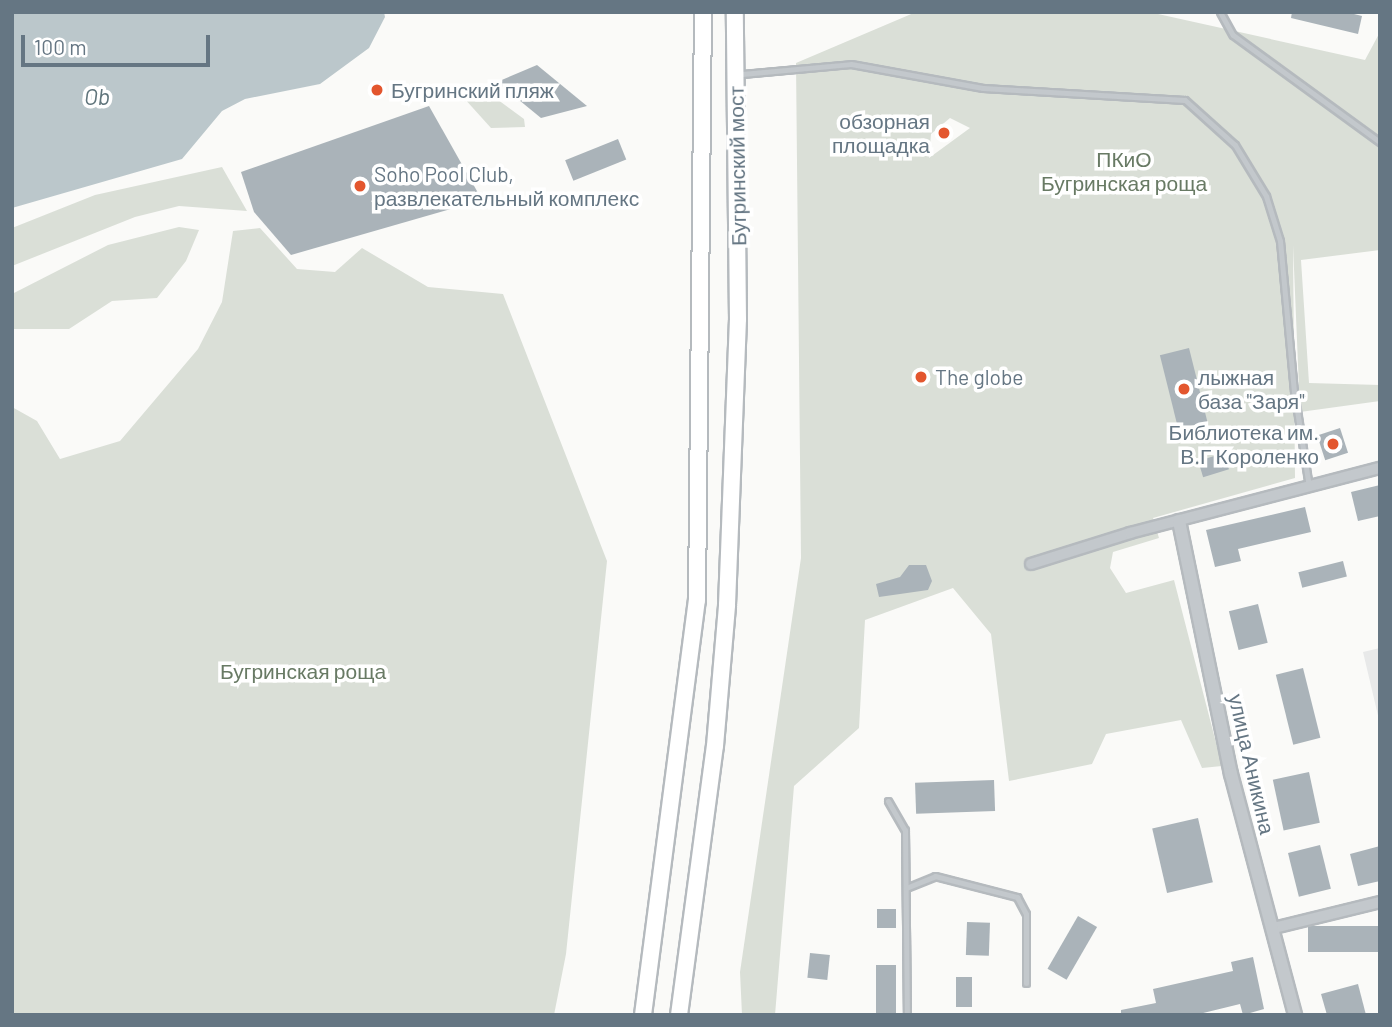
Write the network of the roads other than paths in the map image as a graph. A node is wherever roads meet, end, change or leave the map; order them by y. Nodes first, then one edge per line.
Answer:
1 (703, 12) edge
2 (735, 12) edge
3 (1220, 12) edge
4 (742, 74) dead end
5 (1380, 142) edge
6 (1380, 468) edge
7 (1310, 487) junction
8 (1179, 521) junction
9 (1031, 565) dead end
10 (888, 801) dead end
11 (906, 888) junction
12 (1380, 902) edge
13 (1275, 928) junction
14 (1026, 983) dead end
15 (643, 1015) edge
16 (679, 1015) edge
17 (907, 1015) edge
18 (1295, 1015) edge

1 - 15 main road
2 - 16 main road, Бугринский мост
3 - 5 lane
4 - 7 lane
6 - 7 street
7 - 8 street
8 - 9 street
8 - 13 street, улица Аникина
10 - 11 lane
11 - 14 lane
11 - 17 lane
12 - 13 street
13 - 18 street, улица Аникина

